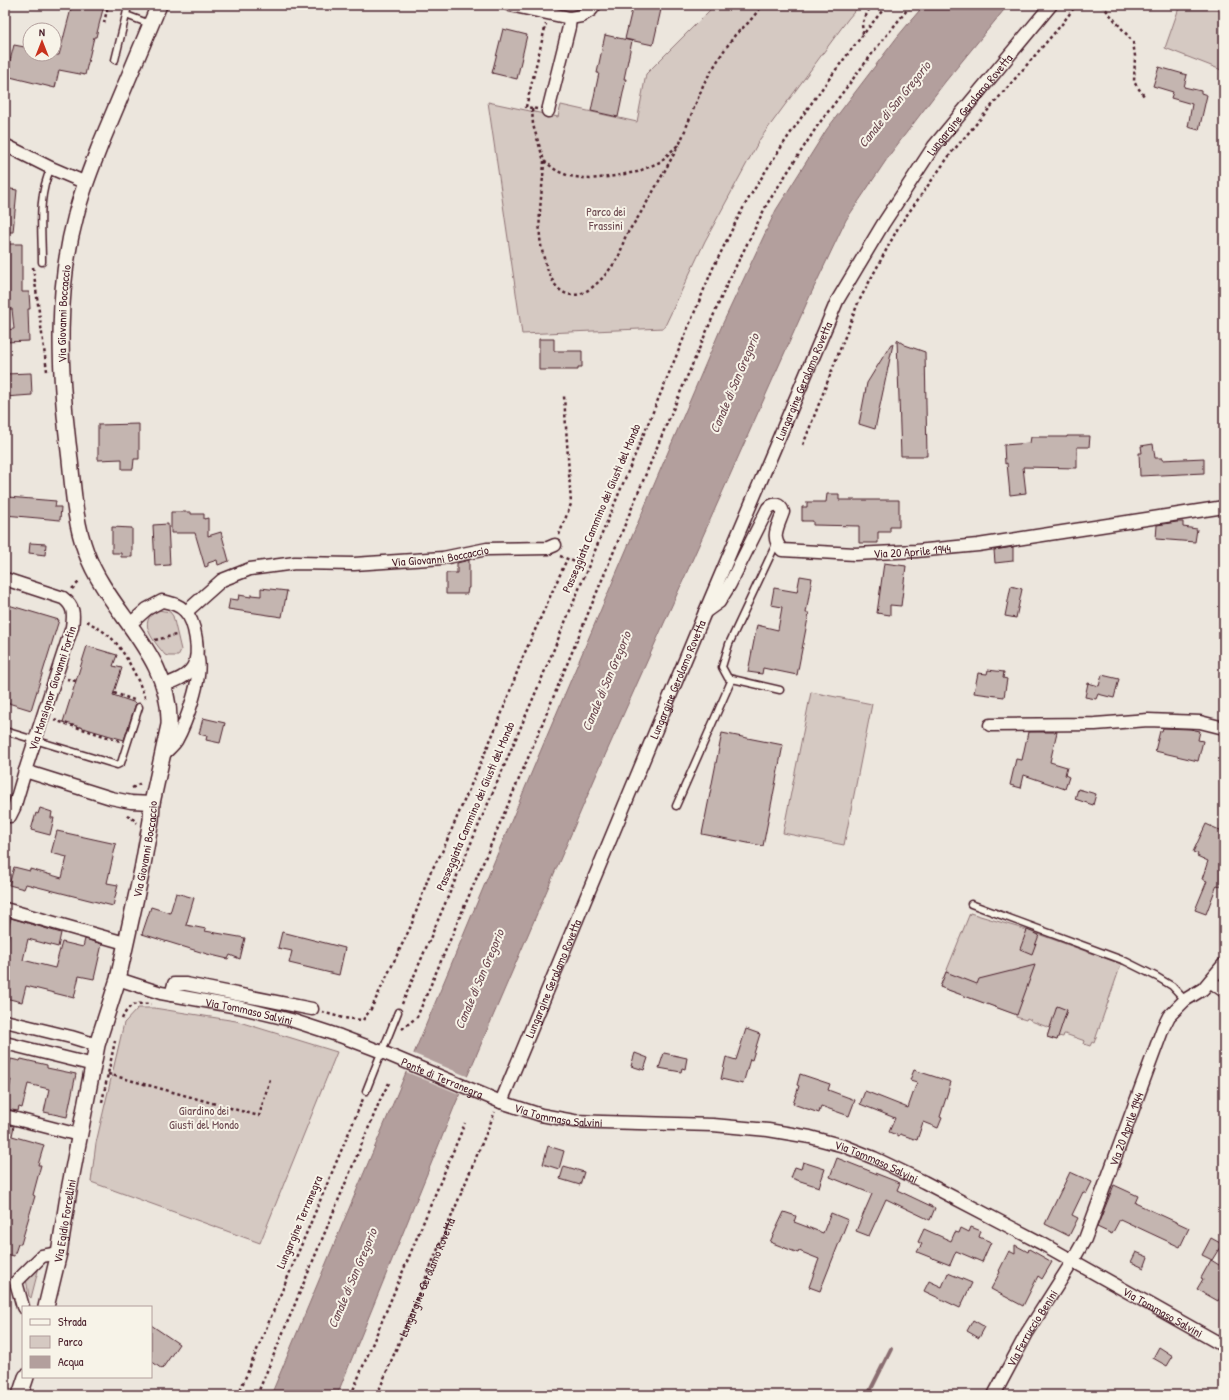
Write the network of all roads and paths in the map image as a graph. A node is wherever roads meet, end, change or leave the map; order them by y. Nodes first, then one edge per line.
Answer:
1 (108, 5) edge
2 (128, 5) edge
3 (159, 5) edge
4 (510, 5) edge
5 (596, 5) edge
6 (762, 5) edge
7 (871, 5) edge
8 (887, 5) edge
9 (911, 5) edge
10 (1050, 5) edge
11 (1076, 5) edge
12 (1102, 5) edge
13 (549, 14) junction
14 (126, 15) junction
15 (570, 18) junction
16 (104, 23) dead end
17 (151, 24) junction
18 (863, 34) junction
19 (116, 60) dead end
20 (1144, 96) dead end
21 (532, 108) junction
22 (548, 111) joint
23 (680, 142) junction
24 (5, 145) edge
25 (544, 162) junction
26 (51, 168) junction
27 (86, 183) junction
28 (42, 262) dead end
29 (35, 280) dead end
30 (47, 375) dead end
31 (564, 396) dead end
32 (803, 445) dead end
33 (1224, 507) edge
34 (776, 544) junction
35 (555, 545) junction
36 (567, 559) junction
37 (588, 567) junction
38 (5, 578) edge
39 (80, 581) dead end
40 (71, 590) dead end
41 (186, 612) junction
42 (705, 612) junction
43 (87, 621) dead end
44 (130, 624) junction
45 (176, 635) dead end
46 (156, 640) dead end
47 (197, 650) junction
48 (732, 679) junction
49 (164, 685) junction
50 (780, 690) dead end
51 (114, 693) dead end
52 (139, 708) dead end
53 (53, 720) dead end
54 (990, 725) dead end
55 (1224, 728) edge
56 (5, 731) edge
57 (35, 740) junction
58 (163, 754) junction
59 (124, 755) junction
60 (26, 771) junction
61 (152, 803) junction
62 (676, 806) dead end
63 (124, 814) dead end
64 (5, 816) edge
65 (138, 829) dead end
66 (971, 904) dead end
67 (5, 909) edge
68 (125, 943) junction
69 (1224, 964) edge
70 (118, 979) junction
71 (1210, 981) junction
72 (1224, 991) edge
73 (171, 995) junction
74 (1185, 1000) junction
75 (152, 1004) dead end
76 (312, 1009) joint
77 (398, 1012) joint
78 (417, 1017) dead end
79 (5, 1021) edge
80 (119, 1024) dead end
81 (115, 1038) dead end
82 (5, 1043) edge
83 (97, 1045) junction
84 (384, 1047) dead end
85 (393, 1056) joint
86 (379, 1058) dead end
87 (94, 1064) junction
88 (270, 1079) dead end
89 (388, 1083) dead end
90 (366, 1091) joint
91 (496, 1100) junction
92 (5, 1116) edge
93 (465, 1123) dead end
94 (79, 1135) junction
95 (59, 1253) junction
96 (1072, 1262) junction
97 (11, 1280) edge
98 (23, 1306) edge
99 (46, 1306) edge
100 (1224, 1346) edge
101 (26, 1378) edge
102 (20, 1395) edge
103 (238, 1395) edge
104 (258, 1395) edge
105 (351, 1395) edge
106 (377, 1395) edge
107 (994, 1395) edge

1 - 16 path
2 - 14 lane
3 - 17 street, Via Giovanni Boccaccio
4 - 13 street
5 - 15 street
6 - 23 path
7 - 18 path
8 - 18 path, Passeggiata Cammino dei Giusti del Mondo
9 - 78 path
10 - 42 street, Lungargine Gerolamo Rovetta
11 - 32 path
12 - 20 path
13 - 15 street
13 - 21 path
14 - 17 lane
14 - 19 lane
15 - 22 street
17 - 27 street, Via Giovanni Boccaccio
18 - 37 path, Passeggiata Cammino dei Giusti del Mondo
21 - 22 path
21 - 25 path
23 - 25 path
23 - 25 path
24 - 26 street
26 - 27 street
26 - 28 lane, Via Giovanni Boccaccio
27 - 44 street, Via Giovanni Boccaccio
29 - 30 path
31 - 35 path
33 - 34 street, Via 20 Aprile 1944
34 - 42 street
34 - 48 lane
35 - 36 path
35 - 41 street, Via Giovanni Boccaccio
36 - 37 path
36 - 76 path
37 - 77 path, Passeggiata Cammino dei Giusti del Mondo
38 - 57 street, Via Monsignor Giovanni Fortin
39 - 40 path
41 - 44 street
41 - 47 street
42 - 91 street, Lungargine Gerolamo Rovetta
43 - 51 path
44 - 49 street, Via Giovanni Boccaccio
45 - 46 path
47 - 49 street
47 - 58 street
48 - 50 lane
48 - 62 lane
49 - 58 street, Via Giovanni Boccaccio
52 - 59 lane
53 - 59 path
54 - 55 street
56 - 57 lane
57 - 59 lane
57 - 60 street, Via Monsignor Giovanni Fortin
58 - 61 street, Via Giovanni Boccaccio
60 - 61 street
60 - 64 street, Via Monsignor Giovanni Fortin
61 - 68 street, Via Giovanni Boccaccio
63 - 65 path
66 - 74 lane
67 - 68 street
68 - 70 street, Via Giovanni Boccaccio
69 - 71 street, Via 20 Aprile 1944
70 - 73 street, Via Tommaso Salvini
70 - 83 street, Via Egidio Forcellini
71 - 72 street
71 - 74 street, Via 20 Aprile 1944
73 - 76 street, Via Tommaso Salvini
73 - 85 street, Via Tommaso Salvini
74 - 96 street, Via 20 Aprile 1944
75 - 80 path
77 - 84 lane
79 - 83 street
81 - 88 path
82 - 87 street
83 - 87 street, Via Egidio Forcellini
85 - 91 street, Ponte di Terranegra
86 - 90 lane
87 - 94 street, Via Egidio Forcellini
89 - 104 path
90 - 103 path, Lungargine Terranegra
91 - 96 street, Via Tommaso Salvini
91 - 106 path, Lungargine Gerolamo Rovetta
92 - 94 street
93 - 105 path
94 - 95 street, Via Egidio Forcellini
95 - 97 street
95 - 99 street, Via Egidio Forcellini
96 - 100 street, Via Tommaso Salvini
96 - 107 street, Via Ferruccio Benini
97 - 98 street
101 - 102 street

